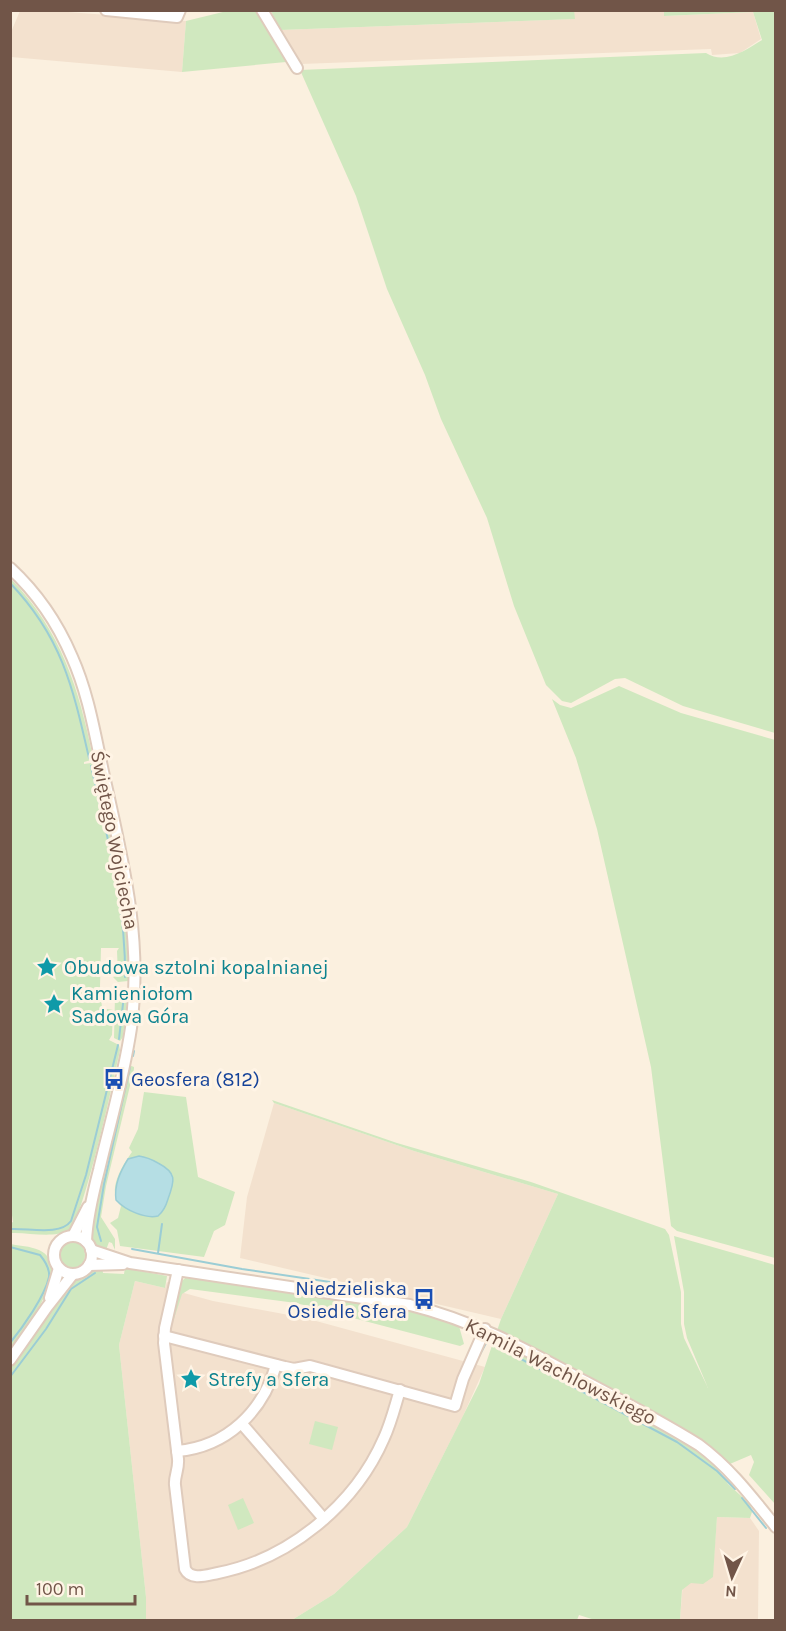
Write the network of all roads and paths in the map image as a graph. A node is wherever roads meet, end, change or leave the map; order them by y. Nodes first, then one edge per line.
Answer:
1 (106, 10) edge
2 (180, 10) edge
3 (262, 10) edge
4 (297, 68) dead end
5 (10, 568) edge
6 (91, 1202) junction
7 (73, 1236) junction
8 (88, 1246) junction
9 (130, 1263) junction
10 (88, 1265) junction
11 (59, 1268) junction
12 (178, 1270) junction
13 (73, 1274) junction
14 (46, 1307) junction
15 (485, 1329) junction
16 (164, 1336) junction
17 (10, 1360) edge
18 (276, 1365) junction
19 (400, 1390) junction
20 (242, 1424) junction
21 (177, 1451) junction
22 (324, 1519) junction
23 (776, 1527) edge

1 - 2 street
3 - 4 street
5 - 6 street, Świętego Wojciecha
6 - 7 street, Świętego Wojciecha
6 - 8 street, Świętego Wojciecha
7 - 8 street
7 - 11 street
8 - 9 street, Kamila Wachlowskiego
8 - 10 street
9 - 10 street, Kamila Wachlowskiego
9 - 12 street, Kamila Wachlowskiego
10 - 13 street
11 - 13 street
11 - 14 street
12 - 15 street, Kamila Wachlowskiego
12 - 16 street
13 - 14 street
14 - 17 street
15 - 19 street
15 - 23 street, Kamila Wachlowskiego
16 - 18 street
16 - 21 street
18 - 19 street
18 - 20 street
19 - 22 street
20 - 21 street
20 - 22 street
21 - 22 street

